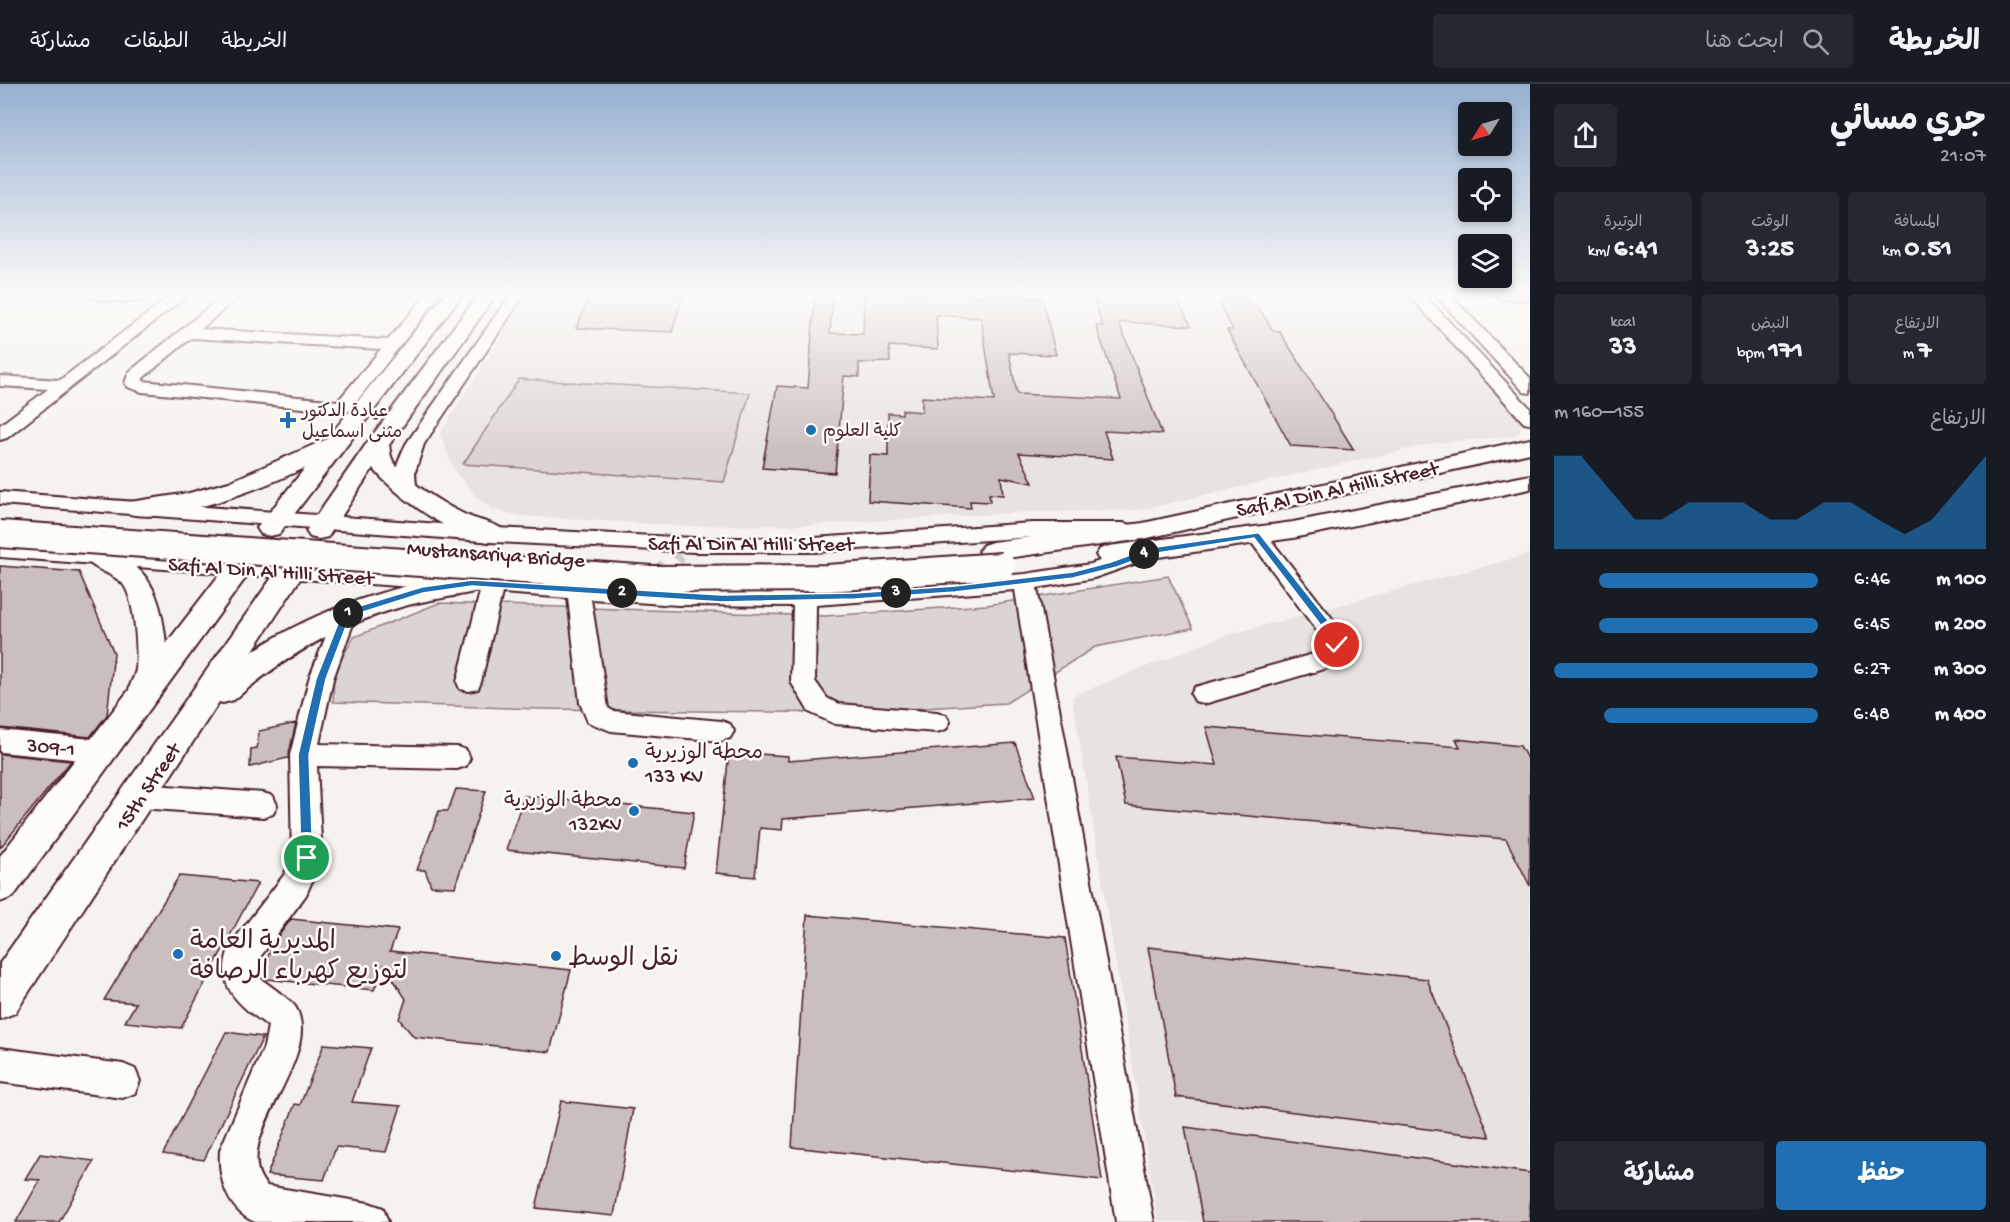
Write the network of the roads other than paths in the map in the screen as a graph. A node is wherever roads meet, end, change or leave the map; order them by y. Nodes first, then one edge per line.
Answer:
1 (113, 348) edge
2 (160, 348) edge
3 (390, 348) edge
4 (410, 348) edge
5 (448, 348) edge
6 (481, 348) edge
7 (1466, 349) joint
8 (1494, 350) joint
9 (1490, 374) junction
10 (0, 381) edge
11 (1524, 382) edge
12 (66, 386) junction
13 (343, 407) junction
14 (1530, 419) edge
15 (0, 434) edge
16 (339, 437) junction
17 (377, 445) junction
18 (1530, 446) edge
19 (1530, 482) edge
20 (405, 487) junction
21 (0, 498) edge
22 (139, 508) junction
23 (0, 516) edge
24 (273, 523) junction
25 (322, 527) junction
26 (495, 535) junction
27 (1256, 535) junction
28 (1146, 541) junction
29 (4, 550) edge
30 (98, 557) junction
31 (997, 558) junction
32 (243, 563) junction
33 (295, 567) junction
34 (1025, 582) junction
35 (482, 584) junction
36 (578, 590) junction
37 (805, 598) junction
38 (346, 613) junction
39 (470, 682) dead end
40 (1204, 694) dead end
41 (134, 708) junction
42 (195, 714) junction
43 (937, 722) dead end
44 (722, 730) dead end
45 (0, 741) edge
46 (102, 751) junction
47 (303, 755) junction
48 (458, 758) dead end
49 (140, 796) junction
50 (262, 805) dead end
51 (0, 885) edge
52 (0, 998) edge
53 (0, 1065) edge
54 (123, 1081) dead end
55 (369, 1222) edge
56 (1135, 1222) edge

1 - 12 street
2 - 13 street
3 - 13 street
4 - 16 main road
5 - 17 main road
6 - 20 street
7 - 8 street
7 - 9 street
8 - 11 street
9 - 11 street
9 - 14 street
10 - 12 street
12 - 15 street
13 - 16 main road
16 - 22 main road
16 - 24 main road
17 - 20 main road
17 - 25 main road
18 - 28 main road, Safi Al Din Al Hilli Street
19 - 27 main road, Safi Al Din Al Hilli Street
20 - 26 main road
21 - 22 street, Safi Al Din Al Hilli Street
22 - 24 street, Safi Al Din Al Hilli Street
23 - 31 main road, Mustansariya Bridge
24 - 25 street, Safi Al Din Al Hilli Street
25 - 26 street, Safi Al Din Al Hilli Street
26 - 28 street, Safi Al Din Al Hilli Street
27 - 28 main road, Safi Al Din Al Hilli Street
27 - 40 street
28 - 31 main road, Safi Al Din Al Hilli Street
28 - 34 street, Safi Al Din Al Hilli Street
29 - 30 street, Safi Al Din Al Hilli Street
29 - 31 main road, Mustansariya Bridge, bridge
30 - 32 street, Safi Al Din Al Hilli Street
30 - 41 main road
32 - 33 street, Safi Al Din Al Hilli Street
32 - 41 main road
33 - 35 street, Safi Al Din Al Hilli Street
33 - 42 main road, 15th Street
34 - 37 street, Safi Al Din Al Hilli Street
34 - 56 street
35 - 36 street, Safi Al Din Al Hilli Street
35 - 38 main road
35 - 39 street
36 - 37 street, Safi Al Din Al Hilli Street
36 - 44 street
37 - 43 street
38 - 42 main road
38 - 47 street
41 - 46 main road
42 - 49 main road, 15th Street
45 - 46 street, 309-1
46 - 51 main road
47 - 48 street
47 - 55 street
49 - 50 street
49 - 52 main road, 15th Street
53 - 54 street

